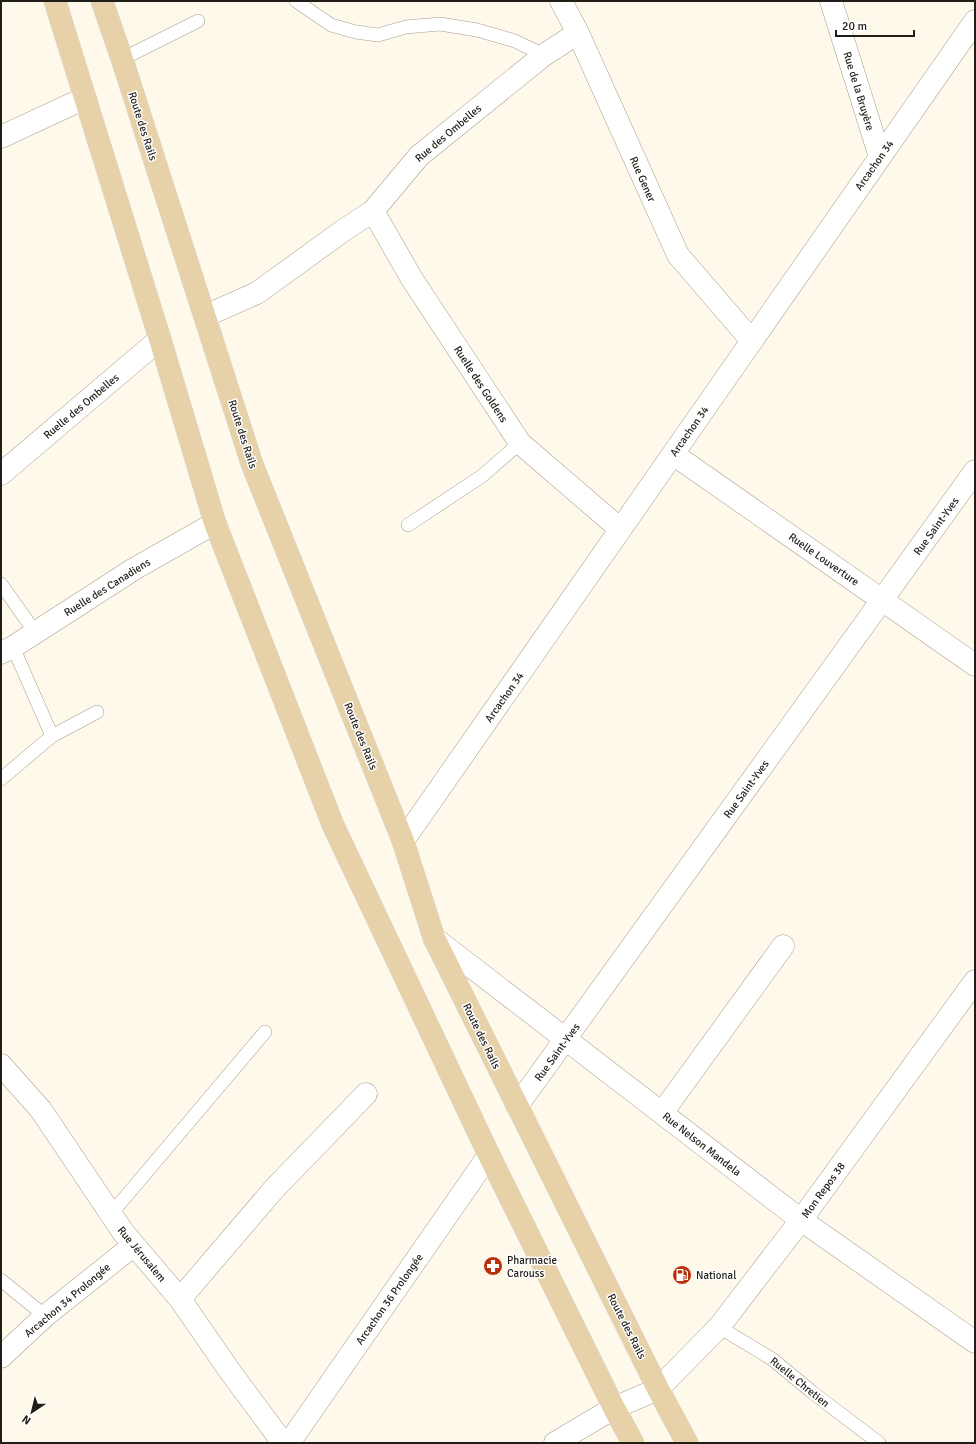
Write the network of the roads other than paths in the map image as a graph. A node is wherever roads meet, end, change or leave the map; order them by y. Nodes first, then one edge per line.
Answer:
1 (55, 1) edge
2 (102, 1) edge
3 (296, 1) edge
4 (561, 1) edge
5 (831, 1) edge
6 (198, 21) dead end
7 (975, 21) edge
8 (578, 33) junction
9 (544, 55) junction
10 (122, 59) junction
11 (86, 98) junction
12 (1, 137) edge
13 (880, 157) junction
14 (373, 211) junction
15 (205, 316) junction
16 (160, 339) junction
17 (752, 341) junction
18 (520, 443) junction
19 (673, 454) junction
20 (975, 472) edge
21 (1, 474) edge
22 (215, 523) junction
23 (408, 525) dead end
24 (620, 529) junction
25 (1, 584) edge
26 (882, 600) junction
27 (35, 632) junction
28 (7, 650) edge
29 (975, 664) edge
30 (97, 712) dead end
31 (52, 736) junction
32 (1, 780) edge
33 (403, 841) junction
34 (434, 938) junction
35 (783, 946) dead end
36 (975, 981) edge
37 (265, 1032) dead end
38 (565, 1040) junction
39 (1, 1065) edge
40 (366, 1094) dead end
41 (517, 1106) junction
42 (662, 1113) junction
43 (489, 1155) junction
44 (111, 1214) junction
45 (801, 1220) junction
46 (134, 1245) junction
47 (1, 1280) edge
48 (180, 1299) junction
49 (44, 1316) junction
50 (719, 1327) junction
51 (975, 1342) edge
52 (1, 1356) edge
53 (658, 1389) junction
54 (614, 1408) junction
55 (283, 1443) edge
56 (289, 1443) edge
57 (555, 1443) edge
58 (633, 1443) edge
59 (687, 1443) edge
60 (878, 1443) edge

1 - 11 main road
2 - 10 main road, Route des Rails
3 - 9 lane
4 - 8 street, Rue Gener
5 - 13 street, Rue de la Bruyère
6 - 10 lane
7 - 13 street, Arcachon 34
8 - 9 street, Rue des Ombelles
8 - 17 street, Rue Gener
9 - 14 street, Rue des Ombelles
10 - 15 main road, Route des Rails
11 - 12 street
11 - 16 main road
13 - 17 street, Arcachon 34
14 - 15 street, Rue des Ombelles
14 - 18 street, Ruelle des Goldens
15 - 33 main road, Route des Rails
16 - 21 street, Ruelle des Ombelles
16 - 22 main road
17 - 19 street, Arcachon 34
18 - 23 lane
18 - 24 street, Ruelle des Goldens
19 - 24 street, Arcachon 34
19 - 26 street, Ruelle Louverture
20 - 26 street, Rue Saint-Yves
22 - 27 street, Ruelle des Canadiens
22 - 43 main road
24 - 33 street, Arcachon 34
25 - 27 lane
26 - 29 street, Ruelle Louverture
26 - 38 street, Rue Saint-Yves
27 - 28 street, Ruelle des Canadiens
28 - 31 lane
30 - 31 lane
31 - 32 lane
33 - 34 main road, Route des Rails
34 - 38 street, Rue Nelson Mandela
34 - 41 main road, Route des Rails
35 - 42 street
36 - 45 street, Mon Repos 38
37 - 44 lane
38 - 41 street, Rue Saint-Yves
38 - 42 street, Rue Nelson Mandela
39 - 44 street, Rue Jérusalem
40 - 48 street
41 - 53 main road, Route des Rails
42 - 45 street, Rue Nelson Mandela
43 - 54 main road
43 - 56 street, Arcachon 36 Prolongée
44 - 46 street, Rue Jérusalem
45 - 50 street, Mon Repos 38
45 - 51 street, Rue Nelson Mandela
46 - 48 street, Rue Jérusalem
46 - 49 street, Arcachon 34 Prolongée
47 - 49 lane
48 - 55 street, Rue Jérusalem
49 - 52 street, Arcachon 34 Prolongée
50 - 53 street, Mon Repos 38
50 - 60 lane, Ruelle Chretien
53 - 54 street
53 - 59 main road, Route des Rails
54 - 57 street
54 - 58 main road

